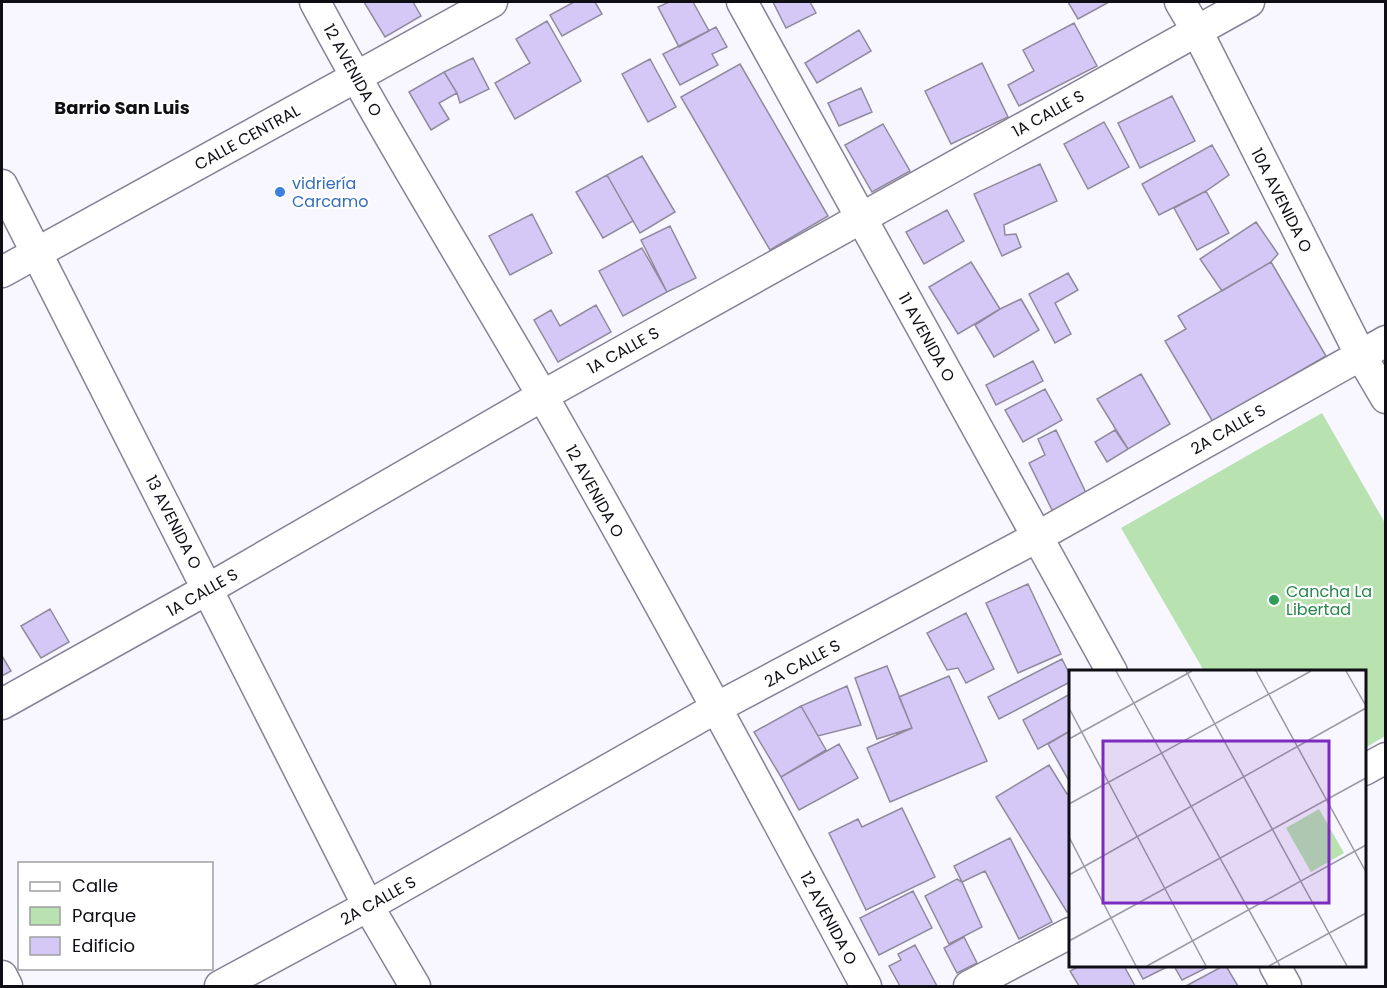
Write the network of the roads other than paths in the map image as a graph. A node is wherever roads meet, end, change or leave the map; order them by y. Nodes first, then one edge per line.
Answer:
1 (315, 2) edge
2 (492, 2) edge
3 (742, 2) edge
4 (1180, 2) edge
5 (1249, 2) edge
6 (1197, 31) junction
7 (356, 77) junction
8 (2, 185) edge
9 (862, 217) junction
10 (37, 253) junction
11 (2, 272) edge
12 (1373, 347) edge
13 (542, 396) junction
14 (1386, 398) edge
15 (1037, 537) junction
16 (208, 589) junction
17 (1111, 670) edge
18 (2, 704) edge
19 (716, 708) junction
20 (1386, 758) edge
21 (1366, 769) edge
22 (368, 906) junction
23 (1069, 934) edge
24 (1276, 967) edge
25 (2, 976) edge
26 (7, 987) edge
27 (220, 987) edge
28 (415, 987) edge
29 (866, 987) edge
30 (969, 987) edge
31 (1286, 987) edge

1 - 7 street, 12 AVENIDA O
2 - 7 street, CALLE CENTRAL
3 - 9 street, 11 AVENIDA O
4 - 6 street, 10A AVENIDA O
5 - 6 street, 1A CALLE S
6 - 9 street, 1A CALLE S
6 - 12 street, 10A AVENIDA O
7 - 10 street, CALLE CENTRAL
7 - 13 street, 12 AVENIDA O
8 - 10 street, 13 AVENIDA O
9 - 13 street, 1A CALLE S
9 - 15 street, 11 AVENIDA O
10 - 11 street, CALLE CENTRAL
10 - 16 street, 13 AVENIDA O
12 - 14 street, 10A AVENIDA O
12 - 15 street, 2A CALLE S
13 - 16 street, 1A CALLE S
13 - 19 street, 12 AVENIDA O
15 - 17 street, 11 AVENIDA O
15 - 19 street, 2A CALLE S
16 - 18 street, 1A CALLE S
16 - 22 street, 13 AVENIDA O
19 - 22 street, 2A CALLE S
19 - 29 street, 12 AVENIDA O
20 - 21 street
22 - 27 street, 2A CALLE S
22 - 28 street, 13 AVENIDA O
23 - 30 street
24 - 31 street
25 - 26 street

